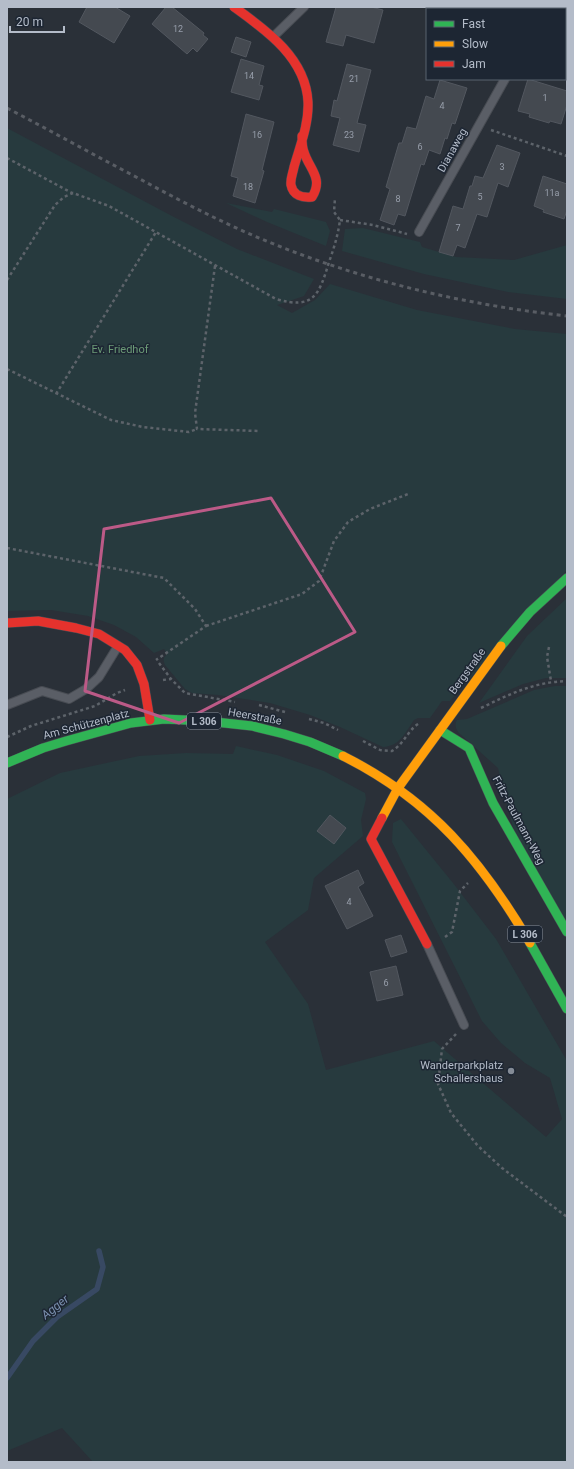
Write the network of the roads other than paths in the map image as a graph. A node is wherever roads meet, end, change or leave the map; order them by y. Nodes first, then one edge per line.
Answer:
1 (234, 7) edge
2 (304, 7) edge
3 (272, 38) junction
4 (504, 80) edge
5 (302, 136) junction
6 (419, 232) road end
7 (567, 578) edge
8 (7, 622) edge
9 (118, 646) junction
10 (7, 705) edge
11 (150, 720) junction
12 (440, 730) junction
13 (7, 763) edge
14 (398, 788) junction
15 (567, 932) edge
16 (428, 946) joint
17 (567, 1009) edge
18 (464, 1025) road end

1 - 3 street
2 - 3 lane
3 - 5 street
4 - 6 lane, Dianaweg
5 - 5 street
7 - 12 street, Bergstraße
8 - 9 street
9 - 10 lane
9 - 11 street
11 - 13 street, Am Schützenplatz / L 306
11 - 14 street, Heerstraße / L 306
12 - 14 street, Bergstraße
12 - 15 street, Fritz-Paulmann-Weg
14 - 16 street
14 - 17 street, Heerstraße / L 306
16 - 18 lane

